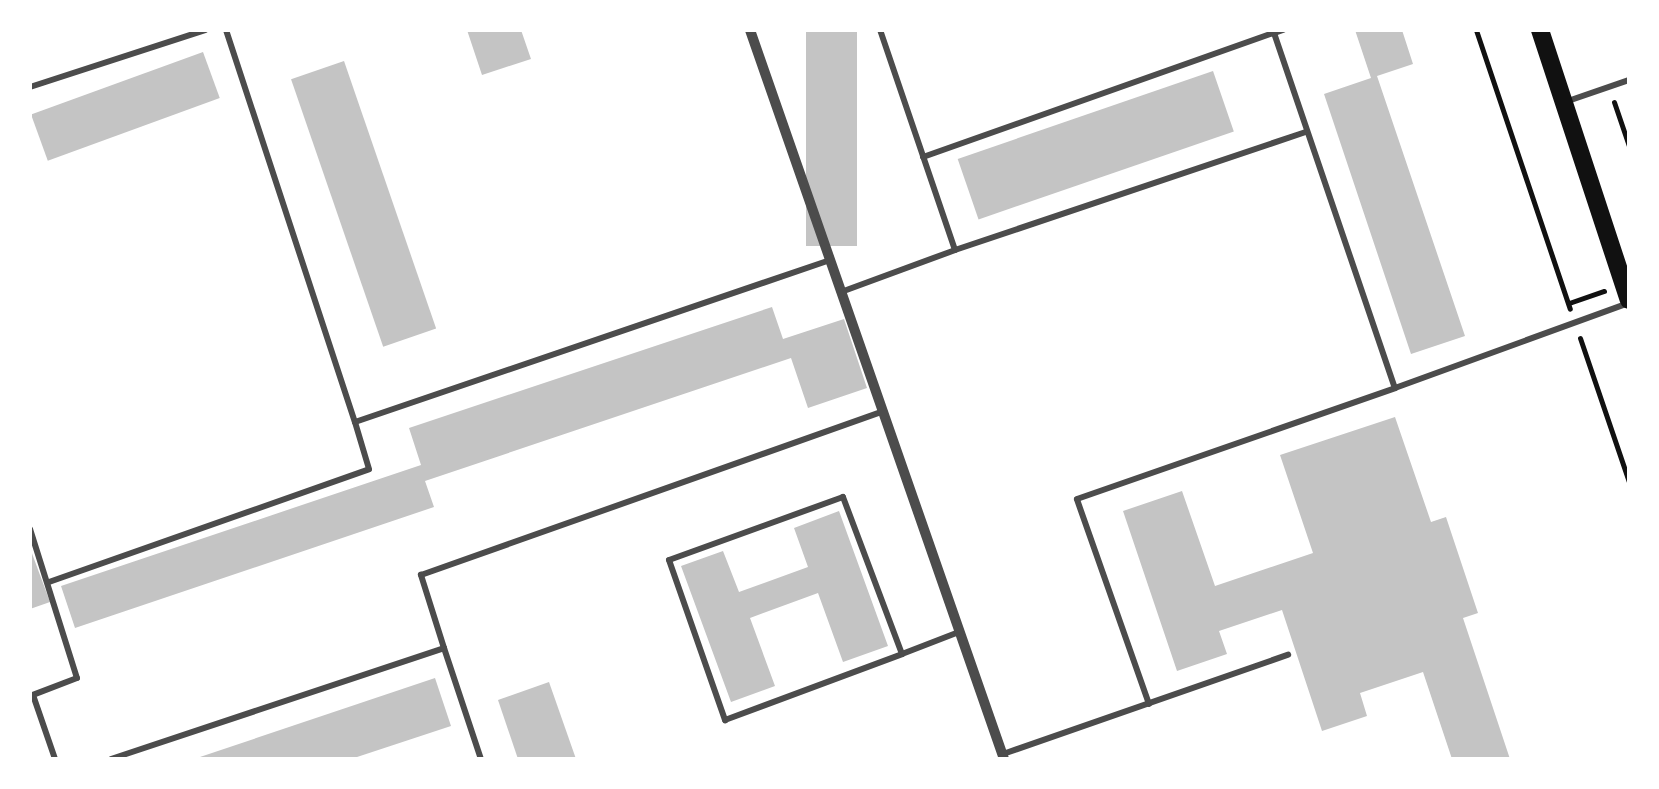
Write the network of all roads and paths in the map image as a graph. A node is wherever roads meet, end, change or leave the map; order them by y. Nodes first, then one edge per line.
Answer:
1 (205, 30) edge
2 (226, 30) edge
3 (750, 30) edge
4 (880, 30) edge
5 (1283, 30) edge
6 (1476, 30) edge
7 (1540, 30) edge
8 (1274, 33) junction
9 (1629, 80) edge
10 (1609, 86) junction
11 (30, 88) edge
12 (1564, 102) junction
13 (1306, 132) junction
14 (1629, 146) edge
15 (923, 156) junction
16 (955, 250) junction
17 (830, 260) junction
18 (842, 292) junction
19 (1627, 296) edge
20 (1568, 303) junction
21 (1575, 322) junction
22 (1395, 388) junction
23 (883, 411) junction
24 (354, 422) junction
25 (1629, 482) edge
26 (30, 528) edge
27 (49, 582) junction
28 (960, 632) junction
29 (444, 648) junction
30 (902, 654) junction
31 (1288, 655) dead end
32 (31, 695) edge
33 (1149, 704) junction
34 (1004, 757) edge
35 (54, 759) edge
36 (110, 759) edge
37 (481, 759) edge

1 - 11 lane
2 - 24 lane
3 - 17 street
4 - 15 lane
5 - 8 lane
6 - 20 path
7 - 12 main road
8 - 13 lane
8 - 15 lane
9 - 10 lane
10 - 12 lane
10 - 14 path
12 - 19 main road
13 - 16 lane
13 - 22 lane
15 - 16 lane
16 - 18 lane
17 - 18 street
17 - 24 lane
18 - 23 street
19 - 20 path
19 - 21 lane
20 - 21 path
21 - 22 lane
21 - 25 path
22 - 33 lane
23 - 28 street
23 - 29 lane
24 - 27 lane
26 - 27 lane
27 - 32 lane
28 - 30 lane
28 - 34 street
29 - 36 lane
29 - 37 lane
30 - 30 lane
31 - 33 lane
32 - 35 lane
33 - 34 lane

